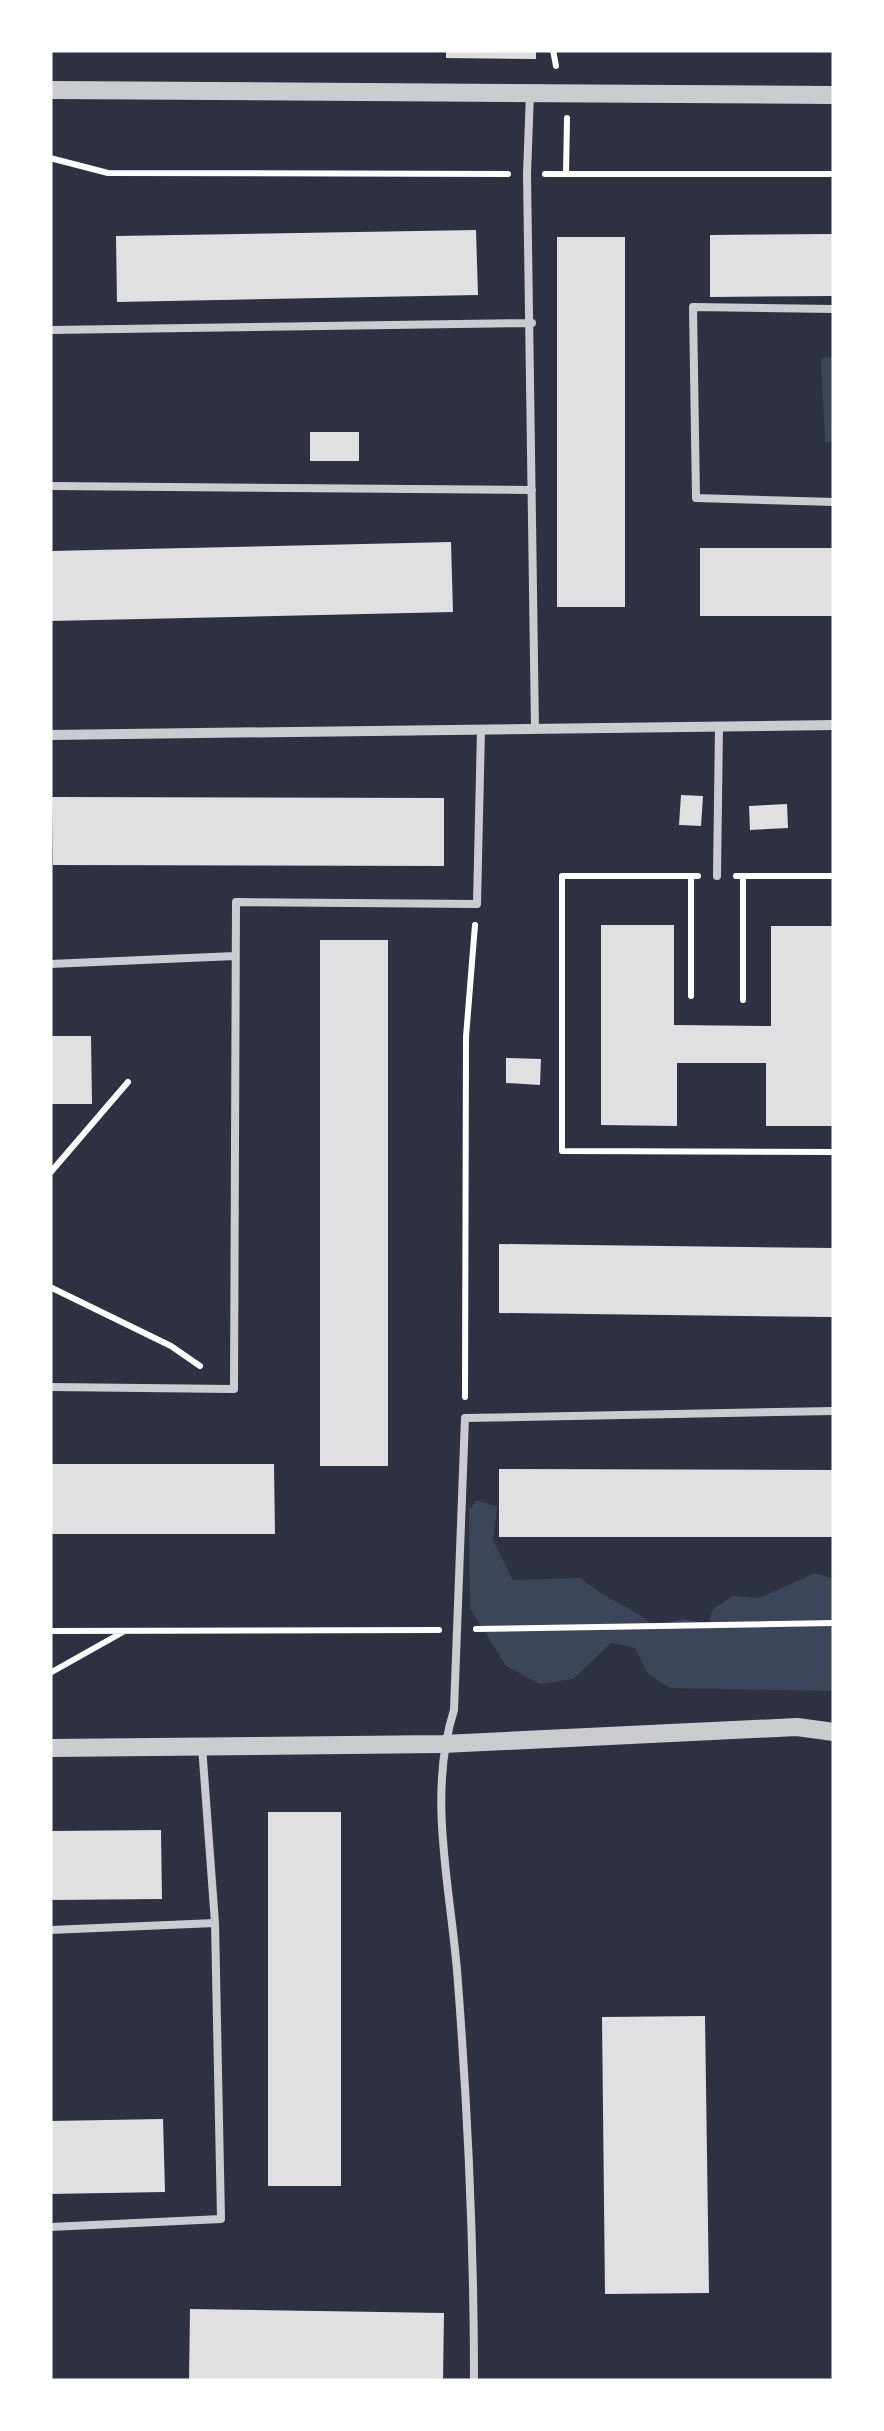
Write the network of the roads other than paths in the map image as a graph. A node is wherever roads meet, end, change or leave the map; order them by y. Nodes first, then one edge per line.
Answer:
1 (50, 90) edge
2 (530, 93) junction
3 (834, 95) edge
4 (834, 309) edge
5 (532, 322) junction
6 (50, 330) edge
7 (50, 486) edge
8 (532, 490) junction
9 (834, 502) edge
10 (834, 725) edge
11 (719, 727) junction
12 (535, 729) junction
13 (481, 730) junction
14 (50, 736) edge
15 (716, 876) road end
16 (236, 956) junction
17 (50, 964) edge
18 (50, 1387) edge
19 (834, 1411) edge
20 (834, 1732) edge
21 (443, 1744) junction
22 (202, 1746) junction
23 (50, 1748) edge
24 (215, 1923) junction
25 (50, 1930) edge
26 (50, 2228) edge
27 (474, 2381) edge

1 - 2 street
2 - 3 street
2 - 5 lane
4 - 9 lane
5 - 6 lane
5 - 8 lane
7 - 8 lane
8 - 12 lane
10 - 11 street
11 - 12 street
11 - 15 lane
12 - 13 street
13 - 14 street
13 - 16 lane
16 - 17 lane
16 - 18 lane
19 - 21 lane
20 - 21 street
21 - 22 street
21 - 27 lane
22 - 23 street
22 - 24 lane
24 - 25 lane
24 - 26 lane

